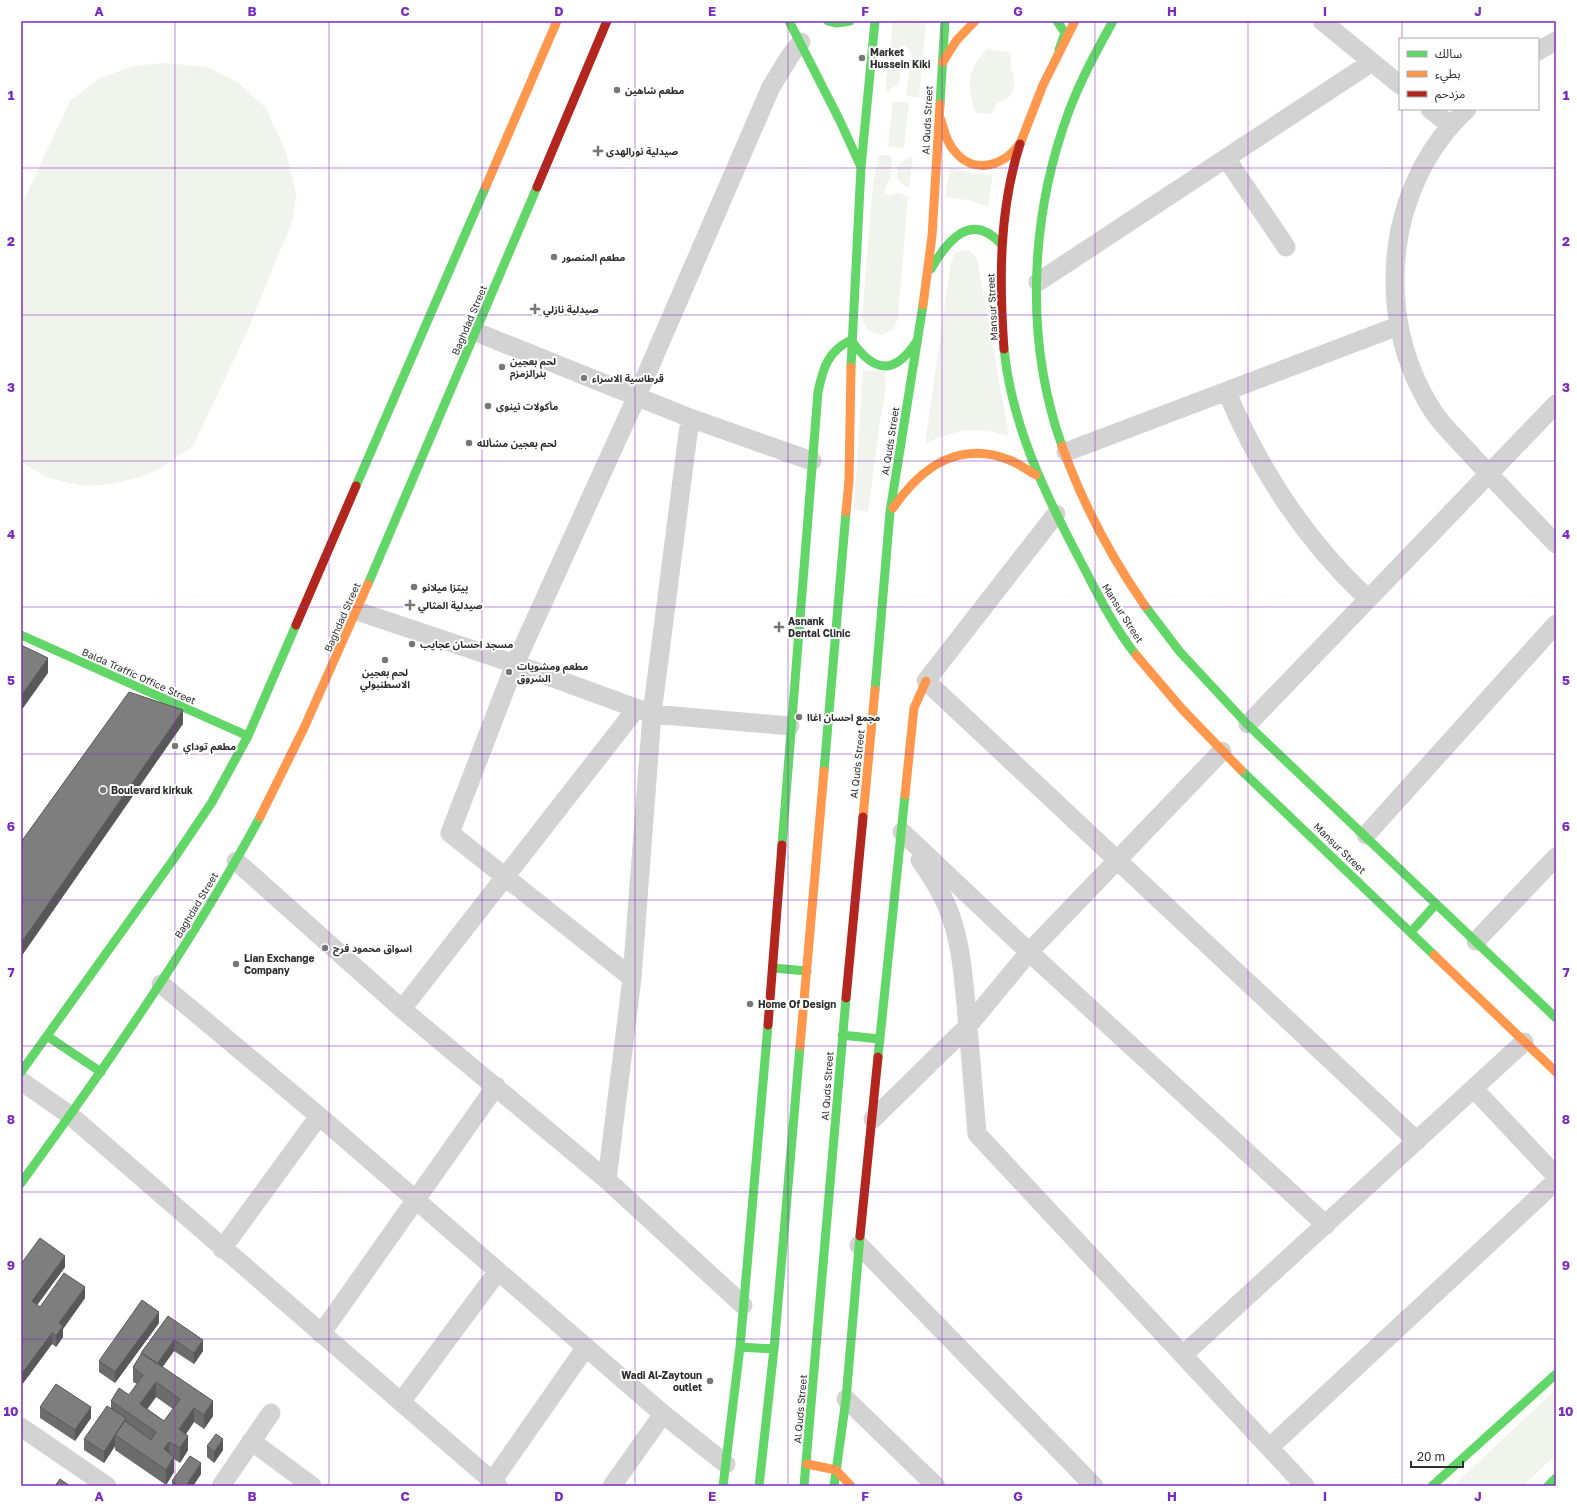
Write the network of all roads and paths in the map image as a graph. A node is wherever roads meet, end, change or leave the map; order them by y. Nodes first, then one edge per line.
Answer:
1 (557, 21) edge
2 (607, 21) edge
3 (789, 21) edge
4 (828, 21) edge
5 (850, 21) edge
6 (875, 21) edge
7 (945, 21) edge
8 (976, 21) edge
9 (1057, 21) edge
10 (1075, 21) edge
11 (1113, 21) edge
12 (1325, 22) edge
13 (1556, 41) edge
14 (801, 42) junction
15 (1059, 50) junction
16 (1539, 50) edge
17 (1372, 62) junction
18 (942, 64) junction
19 (1399, 84) edge
20 (1431, 110) edge
21 (1466, 110) edge
22 (939, 112) junction
23 (1450, 125) junction
24 (1022, 140) junction
25 (1226, 158) junction
26 (861, 167) junction
27 (1002, 245) junction
28 (1286, 247) dead end
29 (928, 275) junction
30 (1038, 282) junction
31 (1398, 326) junction
32 (476, 332) junction
33 (851, 340) junction
34 (917, 341) junction
35 (1226, 392) junction
36 (637, 396) junction
37 (1556, 404) edge
38 (690, 418) junction
39 (1066, 452) junction
40 (812, 461) junction
41 (1488, 474) junction
42 (1036, 475) junction
43 (890, 512) junction
44 (1056, 514) junction
45 (1556, 544) edge
46 (1368, 599) junction
47 (357, 611) junction
48 (1556, 624) edge
49 (21, 635) edge
50 (515, 664) junction
51 (926, 681) junction
52 (644, 712) junction
53 (1248, 724) junction
54 (790, 726) junction
55 (248, 736) junction
56 (1222, 751) junction
57 (902, 832) junction
58 (1366, 835) junction
59 (1556, 857) edge
60 (1118, 859) junction
61 (236, 861) junction
62 (505, 876) junction
63 (1436, 904) junction
64 (1411, 932) junction
65 (1476, 941) junction
66 (1029, 952) junction
67 (773, 968) junction
68 (806, 971) junction
69 (632, 978) junction
70 (161, 984) junction
71 (402, 1009) junction
72 (1556, 1018) edge
73 (968, 1026) junction
74 (842, 1035) junction
75 (47, 1036) junction
76 (879, 1039) junction
77 (1524, 1042) junction
78 (21, 1072) edge
79 (101, 1072) junction
80 (1556, 1072) edge
81 (21, 1081) edge
82 (496, 1086) junction
83 (1474, 1090) junction
84 (70, 1116) junction
85 (319, 1116) junction
86 (873, 1120) junction
87 (1417, 1141) junction
88 (1556, 1176) edge
89 (607, 1180) junction
90 (1556, 1182) edge
91 (21, 1183) edge
92 (417, 1201) junction
93 (1326, 1225) junction
94 (859, 1245) junction
95 (222, 1248) junction
96 (498, 1271) junction
97 (743, 1305) junction
98 (321, 1334) junction
99 (586, 1347) junction
100 (740, 1347) junction
101 (774, 1349) junction
102 (1183, 1355) junction
103 (1556, 1374) edge
104 (846, 1399) junction
105 (401, 1402) junction
106 (271, 1413) dead end
107 (663, 1414) junction
108 (21, 1427) edge
109 (251, 1441) junction
110 (1270, 1447) junction
111 (726, 1464) junction
112 (807, 1464) junction
113 (836, 1470) junction
114 (1556, 1478) edge
115 (493, 1484) edge
116 (107, 1486) edge
117 (221, 1486) edge
118 (312, 1486) edge
119 (612, 1486) edge
120 (723, 1486) edge
121 (759, 1486) edge
122 (804, 1486) edge
123 (834, 1486) edge
124 (851, 1486) edge
125 (936, 1486) edge
126 (1094, 1486) edge
127 (1306, 1486) edge
128 (1432, 1486) edge
129 (1548, 1486) edge

1 - 55 main road
2 - 32 main road, Baghdad Street
3 - 14 main road
4 - 5 main road
6 - 26 main road
7 - 18 main road, Al Quds Street
8 - 18 main road
9 - 15 main road
10 - 15 main road, Mansur Street
11 - 30 main road
12 - 17 street
13 - 16 street
14 - 26 main road
14 - 36 street
15 - 24 main road, Mansur Street
17 - 19 street
17 - 25 street
18 - 22 main road, Al Quds Street
20 - 23 street
21 - 23 street
22 - 24 main road
22 - 29 main road, Al Quds Street
23 - 31 street
24 - 27 main road, Mansur Street
25 - 28 street
25 - 30 street
26 - 33 main road
27 - 29 main road
27 - 42 main road, Mansur Street
29 - 34 main road, Al Quds Street
30 - 39 main road
31 - 35 street
31 - 41 street
32 - 36 street
32 - 47 main road, Baghdad Street
33 - 34 main road
33 - 40 main road
33 - 68 main road
34 - 43 main road, Al Quds Street
35 - 39 street
35 - 46 street
36 - 38 street
36 - 50 street
37 - 41 street
38 - 40 street
38 - 52 street
39 - 53 main road
40 - 54 main road
41 - 45 street
41 - 46 street
42 - 43 main road
42 - 44 main road, Mansur Street
43 - 74 main road, Al Quds Street
44 - 51 street
44 - 56 main road, Mansur Street
46 - 53 street
47 - 50 street
47 - 61 main road, Baghdad Street
48 - 58 street
49 - 55 main road, Balda Traffic Office Street
50 - 52 street
50 - 62 street
51 - 57 main road
51 - 60 street
52 - 54 street
52 - 62 street
52 - 69 street
53 - 58 main road
54 - 67 main road
55 - 75 main road
56 - 60 street
56 - 64 main road, Mansur Street
57 - 66 street
57 - 73 street
57 - 76 main road
58 - 63 main road
59 - 65 street
60 - 66 street
60 - 87 street
61 - 70 main road, Baghdad Street
61 - 71 street
62 - 69 street
62 - 71 street
63 - 64 main road
63 - 65 main road
64 - 77 main road, Mansur Street
65 - 72 main road
66 - 73 street
66 - 93 street
67 - 68 main road
67 - 97 main road
68 - 101 main road
69 - 89 street
70 - 79 main road, Baghdad Street
70 - 85 street
71 - 82 street
73 - 86 street
73 - 102 street
74 - 76 main road
74 - 112 main road, Al Quds Street
75 - 78 main road
75 - 79 main road
76 - 86 main road
77 - 80 main road, Mansur Street
77 - 83 street
79 - 84 main road, Baghdad Street
81 - 84 street
82 - 89 street
82 - 92 street
83 - 87 street
83 - 88 street
84 - 91 main road, Baghdad Street
84 - 95 street
85 - 92 street
85 - 95 street
86 - 94 main road
87 - 93 street
89 - 97 street
90 - 110 street
92 - 96 street
92 - 98 street
93 - 102 street
94 - 104 main road
94 - 126 street
95 - 98 street
96 - 99 street
96 - 105 street
97 - 100 main road
98 - 105 street
99 - 107 street
99 - 115 street
100 - 101 main road
100 - 111 main road
101 - 121 main road
102 - 110 street
103 - 128 main road
104 - 113 main road
104 - 125 street
105 - 115 street
106 - 109 street
107 - 111 street
107 - 119 street
108 - 116 street
109 - 117 street
109 - 118 street
110 - 127 street
111 - 120 main road
112 - 113 main road
112 - 122 main road, Al Quds Street
113 - 123 main road
113 - 124 main road
114 - 129 main road

